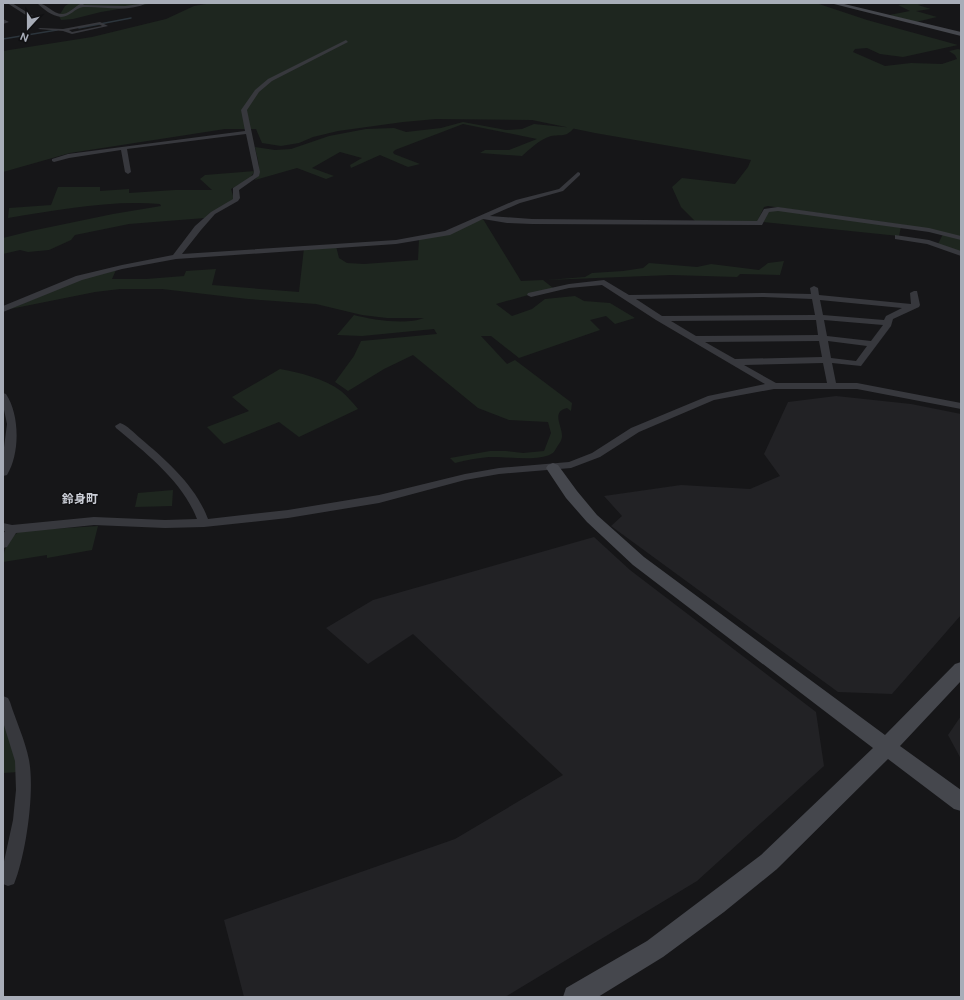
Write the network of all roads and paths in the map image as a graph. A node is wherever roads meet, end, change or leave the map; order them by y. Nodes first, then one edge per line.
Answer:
1 (9, 3) edge
2 (39, 3) edge
3 (114, 3) edge
4 (145, 3) edge
5 (833, 3) edge
6 (81, 5) edge
7 (70, 6) dead end
8 (110, 7) junction
9 (74, 9) junction
10 (31, 16) dead end
11 (56, 16) junction
12 (51, 20) dead end
13 (45, 25) dead end
14 (63, 30) junction
15 (961, 34) edge
16 (346, 41) dead end
17 (249, 132) junction
18 (124, 148) junction
19 (54, 160) dead end
20 (128, 172) dead end
21 (578, 174) dead end
22 (483, 217) junction
23 (898, 237) dead end
24 (961, 238) edge
25 (961, 254) edge
26 (176, 257) junction
27 (815, 292) junction
28 (914, 293) dead end
29 (532, 295) dead end
30 (627, 297) junction
31 (914, 306) junction
32 (3, 309) edge
33 (820, 316) junction
34 (660, 319) junction
35 (888, 323) junction
36 (824, 338) junction
37 (693, 339) junction
38 (873, 344) junction
39 (827, 360) junction
40 (733, 362) junction
41 (774, 386) junction
42 (832, 386) junction
43 (3, 396) edge
44 (961, 406) edge
45 (120, 426) dead end
46 (553, 468) junction
47 (3, 473) edge
48 (204, 523) junction
49 (8, 528) edge
50 (3, 544) edge
51 (961, 669) edge
52 (3, 702) edge
53 (886, 748) junction
54 (961, 802) edge
55 (8, 878) dead end
56 (575, 997) edge

1 - 10 street
2 - 11 street
3 - 8 street
4 - 8 street
5 - 15 street
6 - 8 street
6 - 9 street
7 - 9 street
9 - 11 street
11 - 12 street
13 - 14 street
14 - 14 street
16 - 17 street
17 - 18 street
17 - 26 street
18 - 19 street
18 - 20 street
21 - 22 street
22 - 24 street
22 - 26 street
23 - 25 street
26 - 32 street
27 - 30 street
27 - 31 street
27 - 33 street
28 - 31 street
29 - 30 street
30 - 34 street
31 - 35 street
33 - 34 street
33 - 35 street
33 - 36 street
34 - 37 street
35 - 38 street
36 - 37 street
36 - 38 street
36 - 39 street
37 - 40 street
38 - 39 street
39 - 40 street
39 - 42 street
40 - 41 street
41 - 42 street
41 - 46 street
42 - 44 street
43 - 47 street
45 - 48 street
46 - 48 street
46 - 53 street
48 - 49 street
49 - 50 street
51 - 53 street
52 - 55 street
53 - 54 street
53 - 56 street

